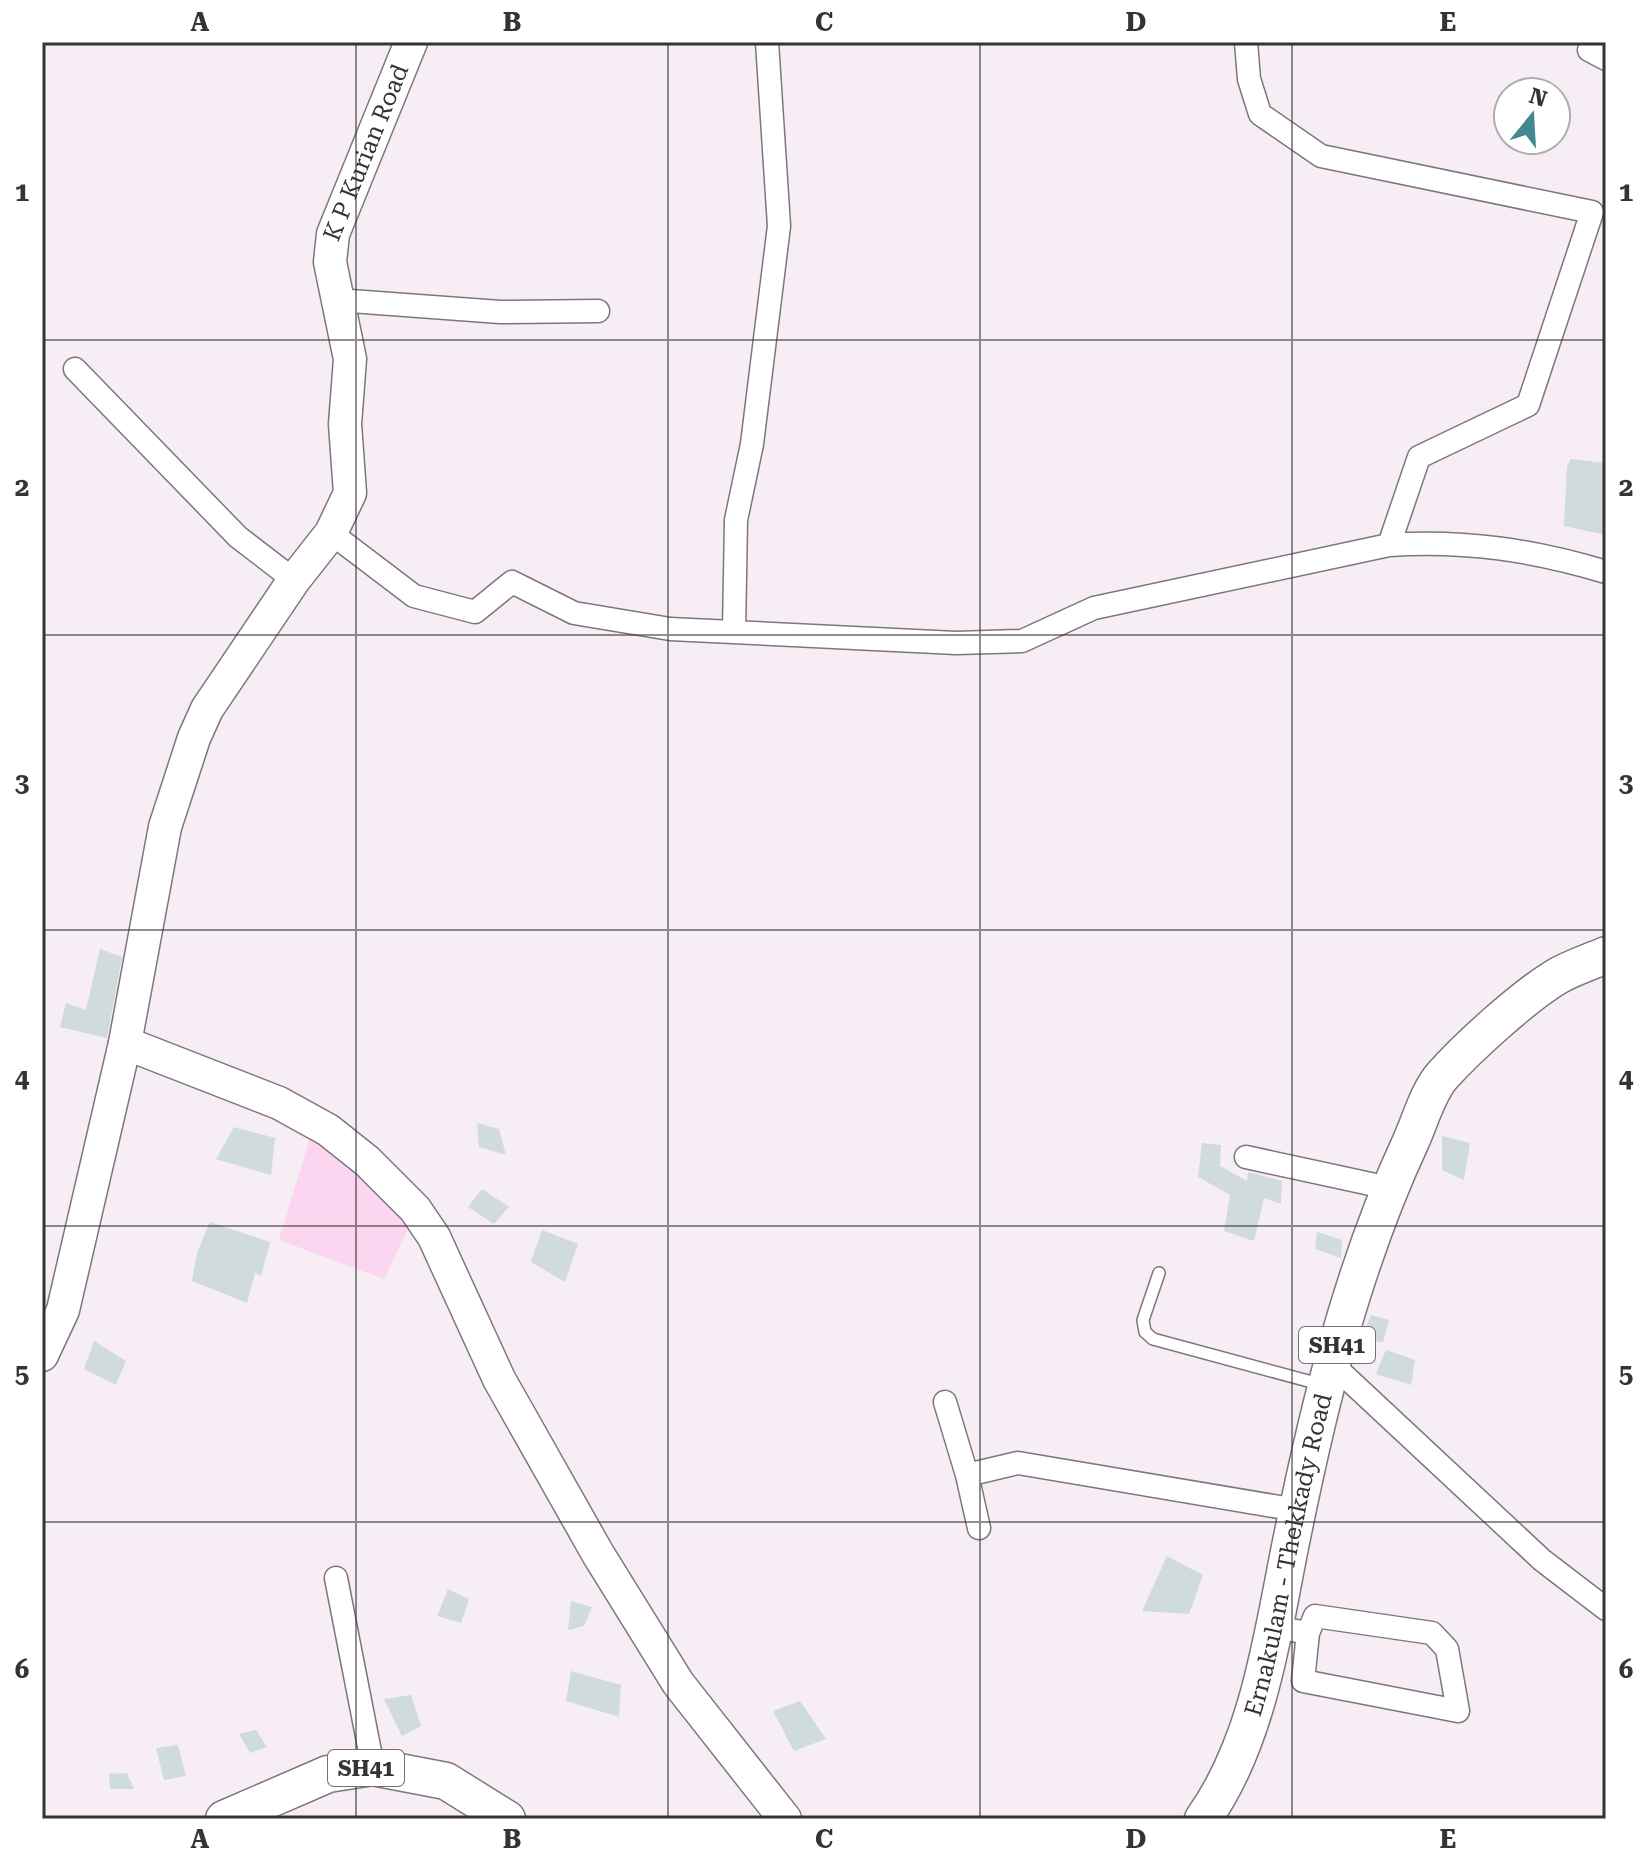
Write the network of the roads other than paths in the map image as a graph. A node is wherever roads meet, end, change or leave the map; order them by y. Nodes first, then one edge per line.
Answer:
1 (411, 42) edge
2 (767, 42) edge
3 (1246, 42) edge
4 (337, 300) junction
5 (598, 311) dead end
6 (75, 369) dead end
7 (331, 533) junction
8 (1389, 545) junction
9 (1606, 572) edge
10 (294, 580) junction
11 (734, 631) junction
12 (1606, 955) edge
13 (125, 1043) junction
14 (1246, 1157) dead end
15 (1389, 1188) junction
16 (1159, 1273) dead end
17 (42, 1355) edge
18 (1330, 1375) junction
19 (945, 1402) dead end
20 (967, 1475) junction
21 (1297, 1510) junction
22 (979, 1528) dead end
23 (336, 1578) dead end
24 (1606, 1609) edge
25 (1291, 1630) junction
26 (373, 1767) junction
27 (224, 1819) edge
28 (507, 1819) edge
29 (785, 1819) edge
30 (1203, 1819) edge

1 - 4 street, K P Kurian Road
2 - 11 street
3 - 8 street
4 - 5 street
4 - 7 street, K P Kurian Road
6 - 10 street
7 - 10 street, K P Kurian Road
7 - 11 street
8 - 9 street
8 - 11 street
10 - 13 street, K P Kurian Road
12 - 15 main road, Ernakulam - Thekkady Road / SH41
13 - 17 street, K P Kurian Road
13 - 29 street
14 - 15 street
15 - 18 main road, Ernakulam - Thekkady Road / SH41
16 - 18 lane
18 - 21 main road, Ernakulam - Thekkady Road / SH41
18 - 24 street
19 - 20 street
20 - 21 street
20 - 22 street
21 - 25 main road, Ernakulam - Thekkady Road / SH41
23 - 26 street
25 - 25 street
25 - 30 main road, Ernakulam - Thekkady Road / SH41
26 - 27 main road, SH41
26 - 28 main road, SH41

